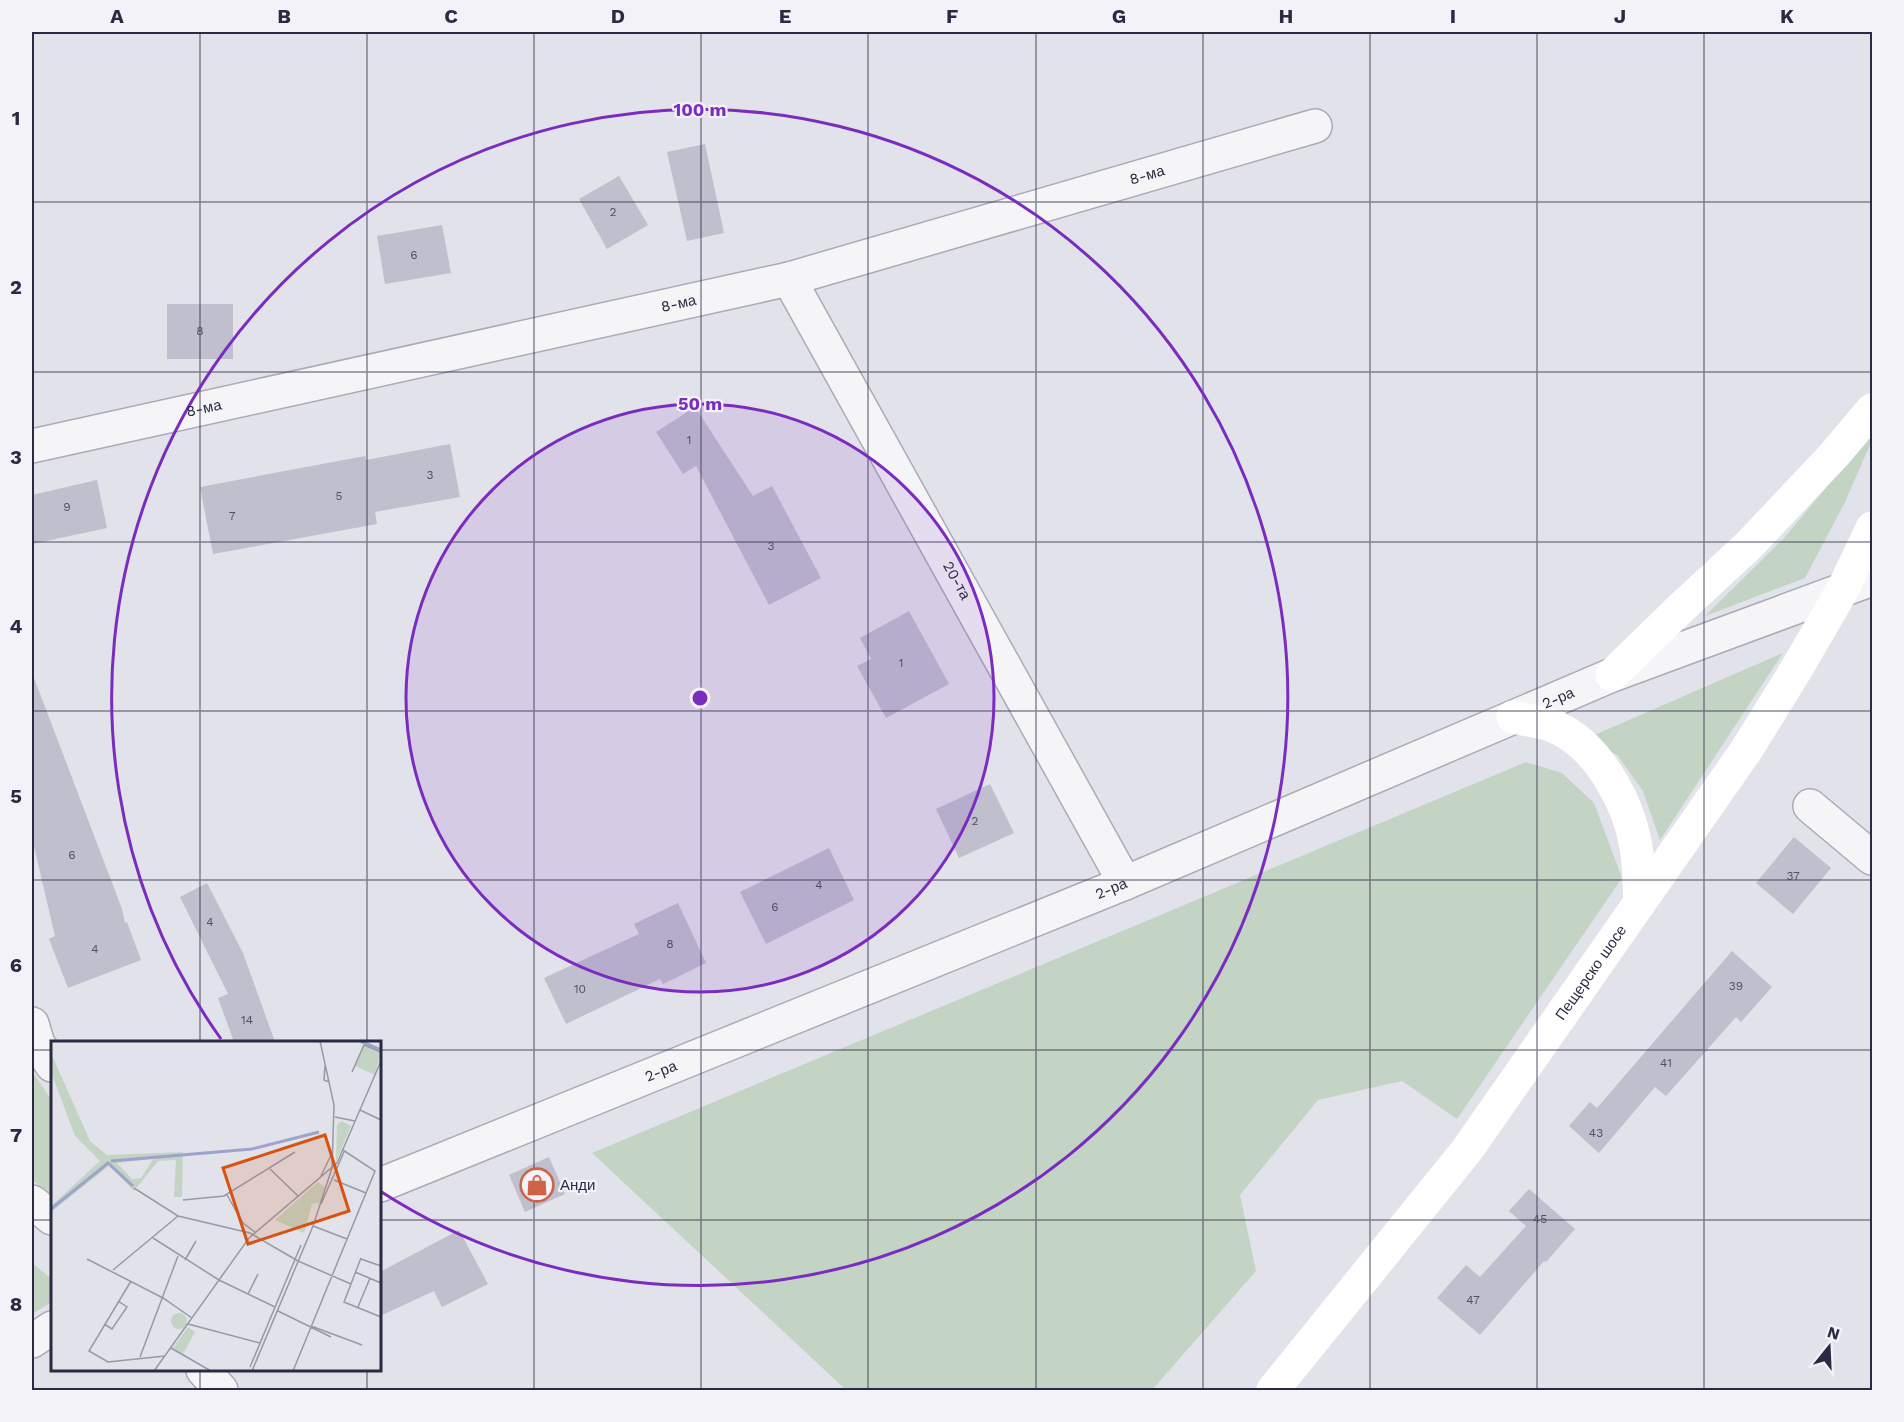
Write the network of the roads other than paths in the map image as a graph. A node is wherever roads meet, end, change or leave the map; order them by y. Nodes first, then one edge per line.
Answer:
1 (1315, 126) dead end
2 (789, 279) junction
3 (1872, 410) edge
4 (32, 446) edge
5 (1872, 528) edge
6 (1858, 584) edge
7 (1612, 675) junction
8 (1513, 717) junction
9 (1810, 806) dead end
10 (1872, 858) edge
11 (1125, 883) junction
12 (1640, 902) junction
13 (32, 1024) edge
14 (51, 1064) edge
15 (381, 1185) edge
16 (32, 1202) edge
17 (51, 1217) edge
18 (51, 1329) edge
19 (32, 1341) edge
20 (203, 1371) edge
21 (221, 1390) edge
22 (1273, 1390) edge

1 - 2 street, 8-ма
2 - 4 street, 8-ма
2 - 11 street, 20-та
3 - 7 main road
5 - 6 main road, Пещерско шосе
6 - 7 street, 2-ра
6 - 12 main road, Пещерско шосе
7 - 8 street, 2-ра
8 - 11 street, 2-ра
8 - 12 main road
9 - 10 street
11 - 15 street, 2-ра
12 - 22 main road, Пещерско шосе
13 - 14 street
16 - 17 street
18 - 19 street
20 - 21 street

